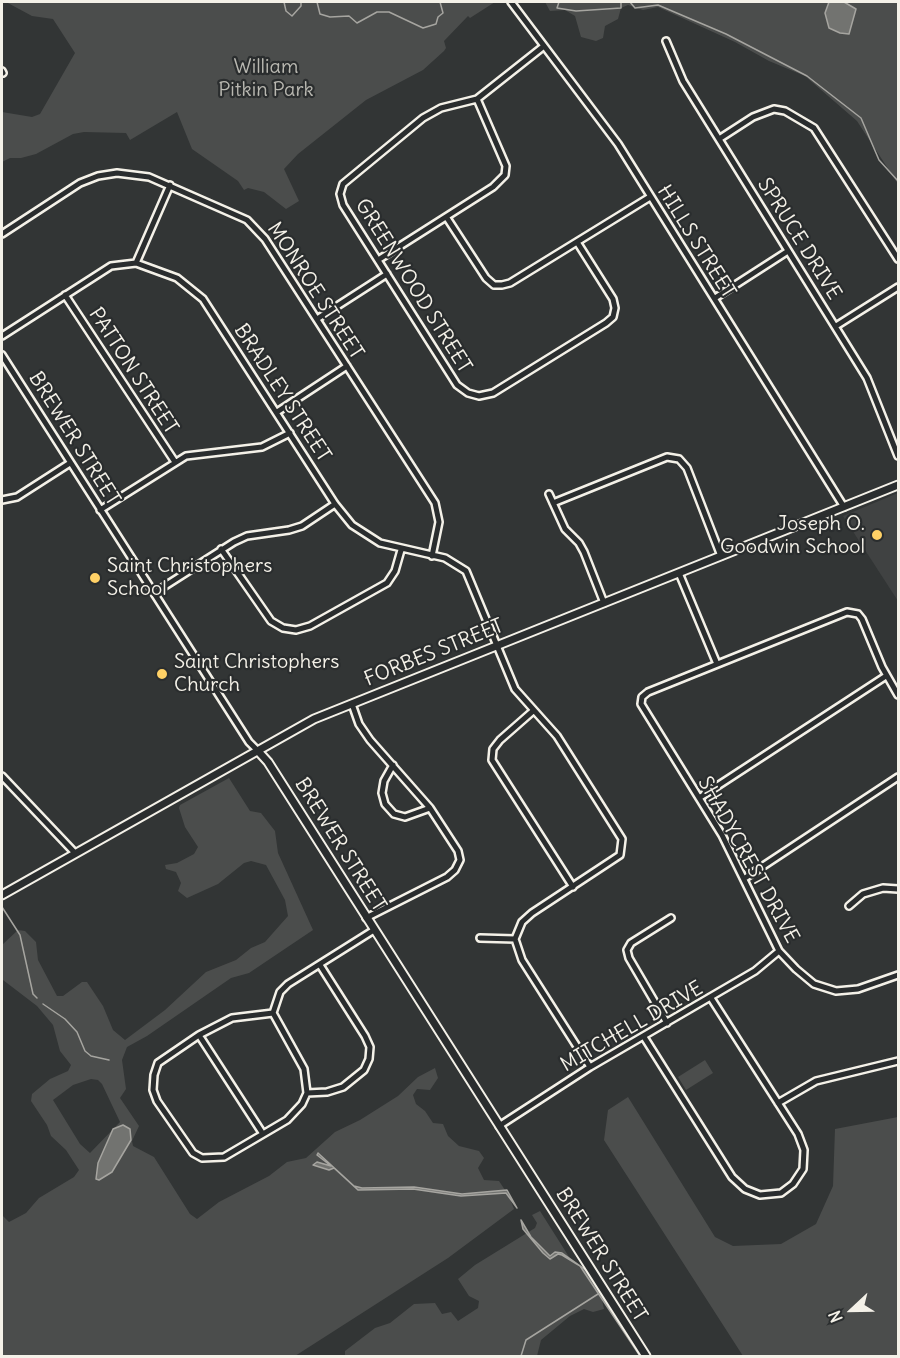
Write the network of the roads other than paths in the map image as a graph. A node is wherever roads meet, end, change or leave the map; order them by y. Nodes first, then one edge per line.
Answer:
1 (511, 2) edge
2 (666, 41) dead end
3 (544, 46) junction
4 (477, 99) junction
5 (719, 139) junction
6 (170, 185) junction
7 (650, 197) junction
8 (447, 218) junction
9 (2, 234) edge
10 (577, 242) junction
11 (788, 251) junction
12 (898, 259) edge
13 (378, 260) junction
14 (136, 263) junction
15 (387, 274) junction
16 (898, 287) edge
17 (65, 295) junction
18 (714, 298) junction
19 (317, 319) junction
20 (836, 326) junction
21 (2, 336) edge
22 (2, 355) edge
23 (346, 366) junction
24 (277, 412) junction
25 (290, 433) junction
26 (898, 456) edge
27 (175, 462) junction
28 (70, 463) junction
29 (898, 485) edge
30 (549, 494) dead end
31 (2, 500) edge
32 (553, 503) junction
33 (335, 504) junction
34 (844, 507) junction
35 (100, 510) junction
36 (221, 549) junction
37 (401, 550) junction
38 (432, 556) junction
39 (721, 556) junction
40 (680, 573) junction
41 (154, 593) junction
42 (604, 603) junction
43 (497, 646) junction
44 (717, 664) junction
45 (886, 676) junction
46 (898, 695) edge
47 (352, 704) junction
48 (533, 711) junction
49 (258, 751) junction
50 (393, 765) junction
51 (2, 776) edge
52 (898, 777) edge
53 (699, 798) junction
54 (430, 808) junction
55 (75, 853) junction
56 (745, 878) junction
57 (573, 887) junction
58 (898, 888) edge
59 (2, 895) edge
60 (849, 906) dead end
61 (366, 918) junction
62 (671, 918) dead end
63 (374, 930) junction
64 (480, 938) dead end
65 (515, 939) junction
66 (779, 951) junction
67 (320, 965) junction
68 (898, 975) edge
69 (711, 998) junction
70 (273, 1013) junction
71 (667, 1023) junction
72 (199, 1035) junction
73 (644, 1037) junction
74 (898, 1061) edge
75 (591, 1067) junction
76 (307, 1093) junction
77 (778, 1103) junction
78 (499, 1126) junction
79 (263, 1134) junction
80 (646, 1356) edge

1 - 3 street, HILLS STREET
2 - 5 street, SPRUCE DRIVE
3 - 4 street, GREENWOOD STREET
3 - 7 street, HILLS STREET
4 - 8 street
4 - 13 street, GREENWOOD STREET
5 - 11 street, SPRUCE DRIVE
5 - 12 street
6 - 9 street, MONROE STREET
6 - 14 street
6 - 19 street, MONROE STREET
7 - 10 street
7 - 18 street, HILLS STREET
8 - 10 street
8 - 13 street
10 - 15 street, GREENWOOD STREET
11 - 18 street
11 - 20 street, SPRUCE DRIVE
13 - 15 street, GREENWOOD STREET
14 - 17 street
14 - 24 street, BRADLEY STREET
15 - 19 street
16 - 20 street
17 - 21 street
17 - 27 street, PATTON STREET
18 - 34 street, HILLS STREET
19 - 23 street, MONROE STREET
20 - 26 street, SPRUCE DRIVE
22 - 28 street, BREWER STREET
23 - 24 street
23 - 38 street, MONROE STREET
24 - 25 street, BRADLEY STREET
25 - 27 street
25 - 33 street, BRADLEY STREET
27 - 35 street
28 - 31 street
28 - 35 street, BREWER STREET
29 - 34 main road, FORBES STREET
30 - 32 street
32 - 39 street
32 - 42 street
33 - 36 street
33 - 37 street, BRADLEY STREET
34 - 39 main road, FORBES STREET
35 - 41 street, BREWER STREET
36 - 37 street
36 - 41 street
37 - 38 street, BRADLEY STREET
38 - 43 street, BRADLEY STREET
39 - 40 main road, FORBES STREET
40 - 42 main road, FORBES STREET
40 - 44 street
41 - 49 street, BREWER STREET
42 - 43 main road, FORBES STREET
43 - 47 main road, FORBES STREET
43 - 48 street, BRADLEY STREET
44 - 45 street
44 - 53 street, SHADYCREST DRIVE
45 - 46 street
45 - 53 street
47 - 49 main road, FORBES STREET
47 - 50 street
48 - 57 street
48 - 57 street, BRADLEY STREET
49 - 55 main road, FORBES STREET
49 - 61 main road, BREWER STREET
50 - 54 street
50 - 54 street
51 - 55 street
52 - 56 street
53 - 56 street, SHADYCREST DRIVE
54 - 61 street
55 - 59 main road, FORBES STREET
56 - 66 street, SHADYCREST DRIVE
57 - 65 street, BRADLEY STREET
58 - 60 street
61 - 63 main road, BREWER STREET
62 - 71 street
63 - 67 street
63 - 78 main road, BREWER STREET
64 - 65 street
65 - 75 street
66 - 68 street, SHADYCREST DRIVE
66 - 69 street, MITCHELL DRIVE
67 - 70 street
67 - 76 street
69 - 71 street, MITCHELL DRIVE
69 - 77 street
70 - 72 street
70 - 76 street
71 - 73 street, MITCHELL DRIVE
72 - 79 street
72 - 79 street
73 - 75 street, MITCHELL DRIVE
73 - 77 street
74 - 77 street
75 - 78 street, MITCHELL DRIVE
76 - 79 street
78 - 80 main road, BREWER STREET

